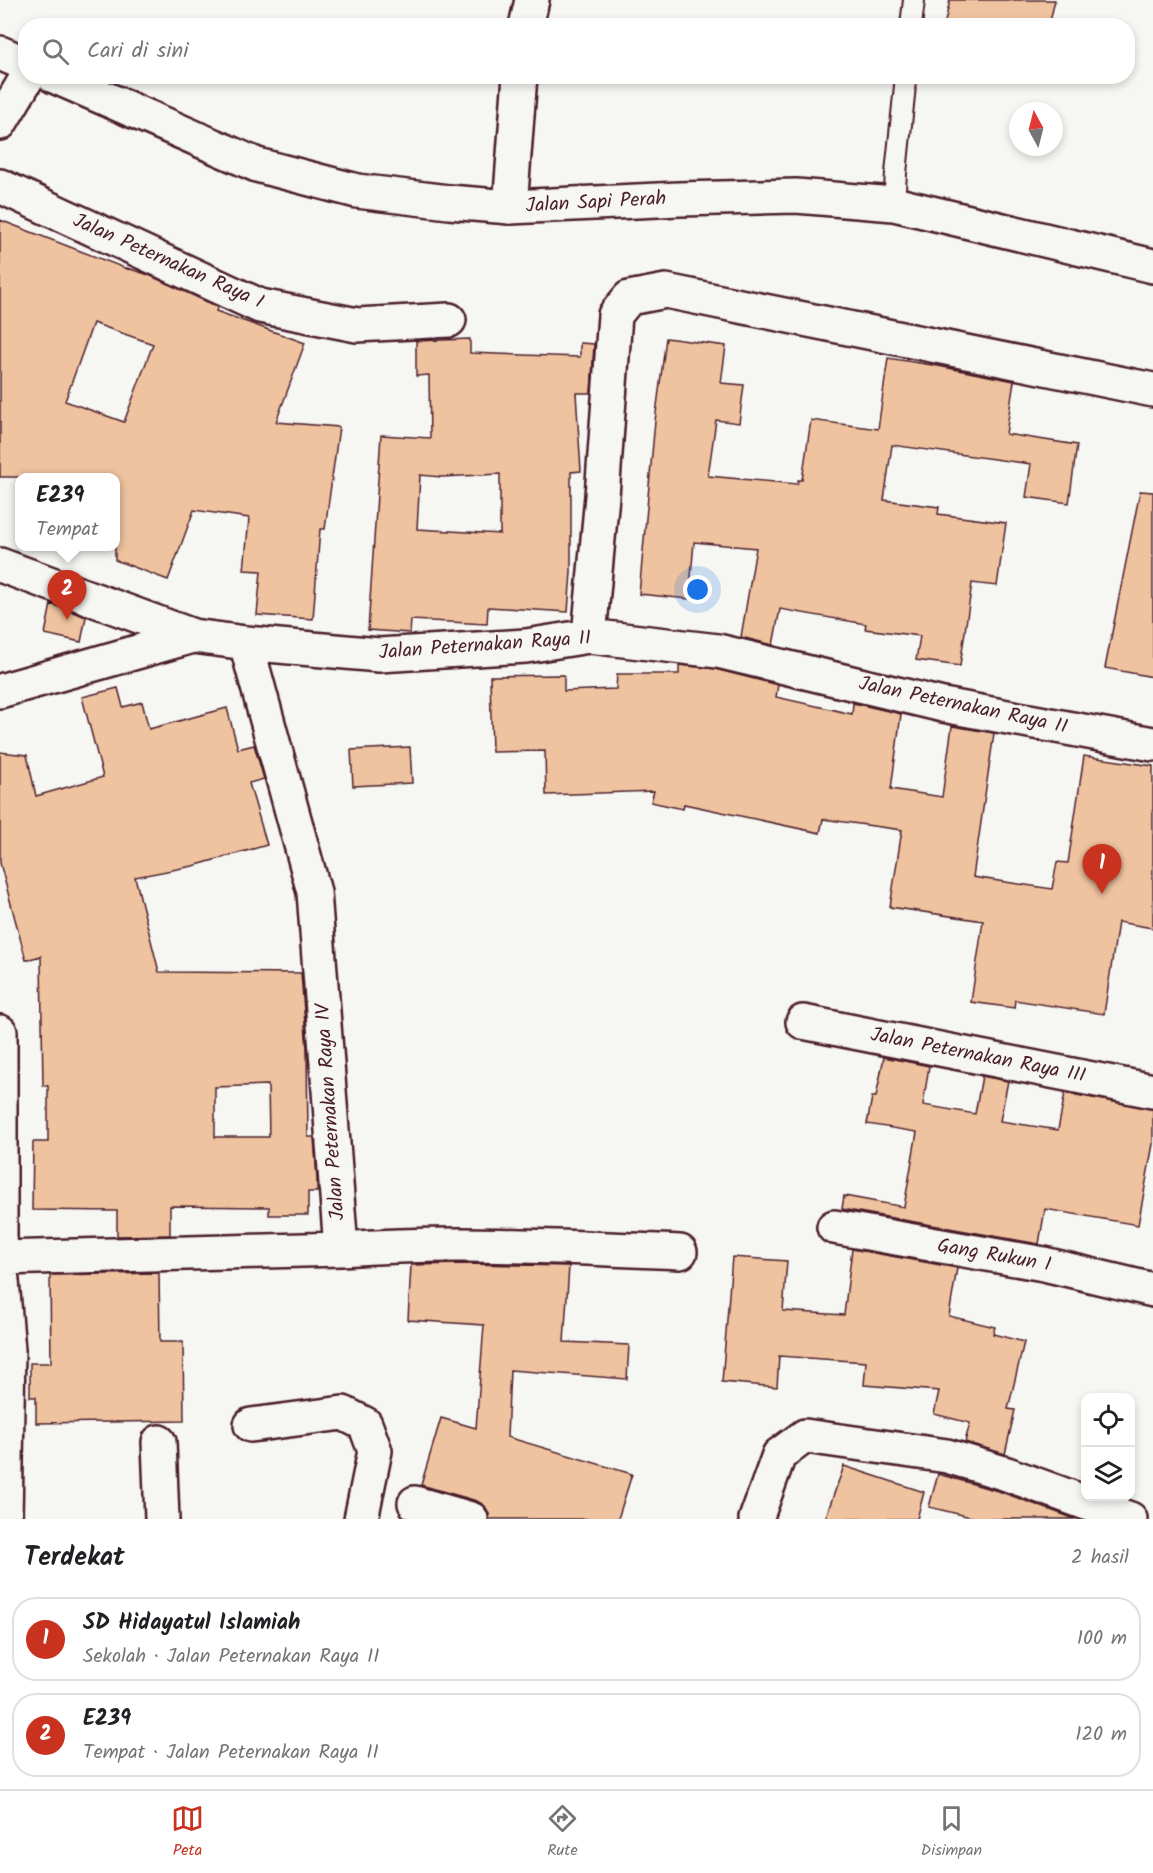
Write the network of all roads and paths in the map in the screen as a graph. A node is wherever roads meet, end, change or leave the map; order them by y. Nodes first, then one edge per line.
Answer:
1 (532, 0) edge
2 (914, 0) edge
3 (528, 18) edge
4 (912, 18) edge
5 (0, 53) edge
6 (18, 61) edge
7 (23, 84) edge
8 (72, 84) edge
9 (519, 84) edge
10 (905, 84) edge
11 (0, 123) edge
12 (0, 186) edge
13 (894, 204) junction
14 (510, 207) junction
15 (1153, 266) edge
16 (449, 320) dead end
17 (1153, 390) edge
18 (0, 565) edge
19 (193, 636) junction
20 (589, 636) junction
21 (246, 644) junction
22 (0, 691) edge
23 (1153, 744) edge
24 (804, 1022) dead end
25 (0, 1032) edge
26 (1153, 1091) edge
27 (834, 1227) dead end
28 (341, 1249) junction
29 (680, 1252) dead end
30 (0, 1258) edge
31 (1153, 1290) edge
32 (4, 1350) edge
33 (251, 1425) dead end
34 (159, 1442) dead end
35 (415, 1503) dead end
36 (3, 1510) edge
37 (162, 1519) edge
38 (361, 1519) edge
39 (471, 1519) edge
40 (756, 1519) edge
41 (1130, 1519) edge

1 - 3 street
2 - 4 lane
5 - 6 street
7 - 11 street
8 - 14 street, Jalan Sapi Perah
9 - 14 street
10 - 13 lane
12 - 16 street, Jalan Peternakan Raya I
13 - 14 street, Jalan Sapi Perah
13 - 15 street, Jalan Sapi Perah
17 - 20 street
18 - 19 street, Jalan Peternakan Raya II
19 - 21 street, Jalan Peternakan Raya II
19 - 22 street
20 - 21 street, Jalan Peternakan Raya II
20 - 23 street, Jalan Peternakan Raya II
21 - 28 street, Jalan Peternakan Raya IV
24 - 26 street, Jalan Peternakan Raya III
25 - 30 street
27 - 31 street, Gang Rukun I
28 - 29 street
28 - 30 street, Jalan Peternakan Raya IV
30 - 32 street
32 - 36 street
33 - 38 street
34 - 37 street
35 - 39 street
40 - 41 street

